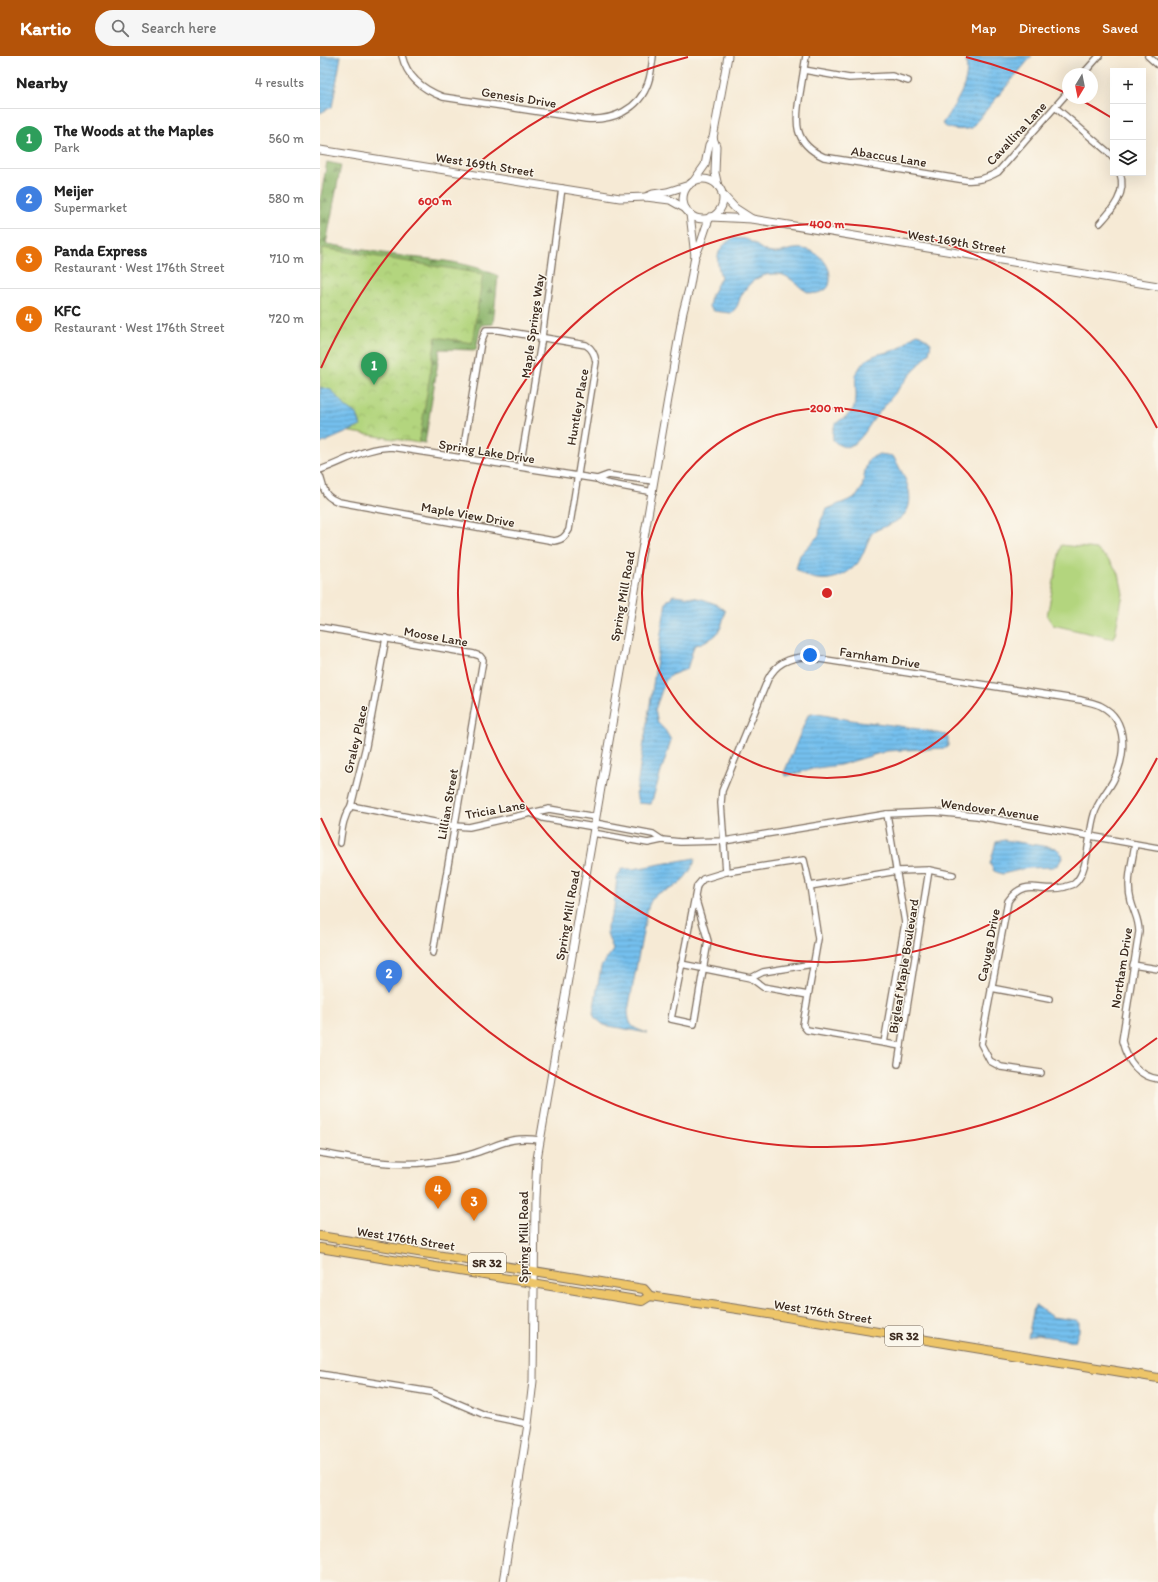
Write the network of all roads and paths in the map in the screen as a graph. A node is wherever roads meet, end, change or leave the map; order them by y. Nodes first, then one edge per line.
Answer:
1 (402, 56) edge
2 (653, 56) edge
3 (728, 56) edge
4 (806, 56) edge
5 (1099, 56) edge
6 (1148, 56) edge
7 (1158, 65) edge
8 (1088, 68) edge
9 (804, 70) junction
10 (908, 81) dead end
11 (1062, 98) edge
12 (1054, 107) junction
13 (714, 138) junction
14 (320, 150) edge
15 (1110, 154) edge
16 (1121, 176) edge
17 (975, 181) joint
18 (691, 184) junction
19 (718, 186) junction
20 (562, 188) junction
21 (722, 194) junction
22 (646, 197) junction
23 (688, 211) junction
24 (711, 217) junction
25 (752, 219) junction
26 (1100, 223) dead end
27 (695, 256) junction
28 (1158, 286) edge
29 (541, 337) junction
30 (462, 458) junction
31 (520, 467) junction
32 (320, 470) edge
33 (320, 476) edge
34 (576, 476) junction
35 (597, 479) junction
36 (654, 481) junction
37 (652, 492) junction
38 (320, 627) edge
39 (386, 638) junction
40 (482, 658) joint
41 (1114, 716) joint
42 (351, 806) junction
43 (533, 814) junction
44 (887, 814) junction
45 (595, 825) junction
46 (454, 826) junction
47 (1089, 837) junction
48 (662, 840) junction
49 (724, 841) junction
50 (340, 843) dead end
51 (1136, 844) junction
52 (1158, 848) edge
53 (929, 870) junction
54 (897, 871) junction
55 (726, 872) junction
56 (953, 875) dead end
57 (810, 886) junction
58 (695, 897) junction
59 (433, 953) dead end
60 (681, 964) junction
61 (813, 964) junction
62 (1133, 965) junction
63 (703, 969) junction
64 (1158, 969) edge
65 (751, 978) junction
66 (991, 988) junction
67 (808, 995) junction
68 (1049, 999) dead end
69 (884, 1043) junction
70 (901, 1046) junction
71 (898, 1064) dead end
72 (1041, 1073) dead end
73 (1158, 1079) edge
74 (540, 1140) junction
75 (320, 1153) edge
76 (320, 1236) edge
77 (320, 1248) edge
78 (535, 1271) junction
79 (535, 1283) junction
80 (650, 1296) junction
81 (320, 1374) edge
82 (1158, 1378) edge
83 (528, 1424) junction
84 (503, 1582) edge

1 - 2 street, Genesis Drive
3 - 13 street
4 - 9 street
5 - 8 street
6 - 7 street
9 - 10 street
9 - 17 street, Abaccus Lane
11 - 12 street, Cavallina Lane
12 - 15 street
12 - 17 street, Cavallina Lane
13 - 18 street
13 - 19 street
14 - 20 street, West 169th Street
16 - 26 street
18 - 19 street
18 - 22 street, West 169th Street
18 - 23 street
19 - 21 street
20 - 22 street, West 169th Street
20 - 29 street, Maple Springs Way
21 - 24 street
21 - 25 street, West 169th Street
22 - 23 street, West 169th Street
23 - 24 street
23 - 27 street, Spring Mill Road
24 - 25 street, West 169th Street
24 - 27 street, Spring Mill Road
25 - 28 street, West 169th Street
27 - 36 street, Spring Mill Road
29 - 30 street, Huntley Place
29 - 31 street, Maple Springs Way
29 - 34 street, Huntley Place
30 - 31 street, Spring Lake Drive
30 - 32 street, Spring Lake Drive
31 - 34 street, Spring Lake Drive
33 - 34 street, Maple View Drive
34 - 35 street, Spring Lake Drive
35 - 36 street
35 - 37 street, Spring Lake Drive
36 - 37 street, Spring Mill Road
37 - 45 street, Spring Mill Road
38 - 39 street, Moose Lane
39 - 40 street, Moose Lane
39 - 42 street, Graley Place
40 - 46 street, Lillian Street
41 - 47 street, Cayuga Drive
41 - 49 street, Farnham Drive
42 - 46 street, Tricia Lane
42 - 50 street, Graley Place
43 - 45 street, Tricia Lane
43 - 45 street
43 - 46 street, Tricia Lane
44 - 47 street, Wendover Avenue
44 - 49 street, Wendover Avenue
44 - 54 street, Bigleaf Maple Boulevard
45 - 48 street, Wendover Avenue
45 - 48 street
45 - 74 street, Spring Mill Road
46 - 59 street, Lillian Street
47 - 51 street, Wendover Avenue
47 - 66 street, Cayuga Drive
48 - 49 street, Wendover Avenue
49 - 55 street
51 - 52 street, Wendover Avenue
51 - 62 street, Northam Drive
53 - 54 street
53 - 56 street
53 - 70 street, Bigleaf Maple Boulevard
54 - 57 street
54 - 69 street, Bigleaf Maple Boulevard
55 - 57 street
55 - 58 street
57 - 61 street
58 - 60 street
58 - 63 street
60 - 63 street
60 - 63 street
61 - 65 street
61 - 67 street
62 - 64 street
62 - 73 street, Northam Drive
63 - 65 street
65 - 67 street
66 - 68 street
66 - 72 street, Cayuga Drive
67 - 69 street
69 - 70 street
70 - 71 street, Bigleaf Maple Boulevard
74 - 75 street
74 - 78 street, Spring Mill Road
76 - 78 main road, West 176th Street / SR 32
77 - 79 main road, West 176th Street / SR 32
78 - 79 street, Spring Mill Road
78 - 80 main road, West 176th Street / SR 32
79 - 80 main road, West 176th Street / SR 32
79 - 83 street, Spring Mill Road
80 - 82 main road, West 176th Street / SR 32
81 - 83 street
83 - 84 street, Spring Mill Road

